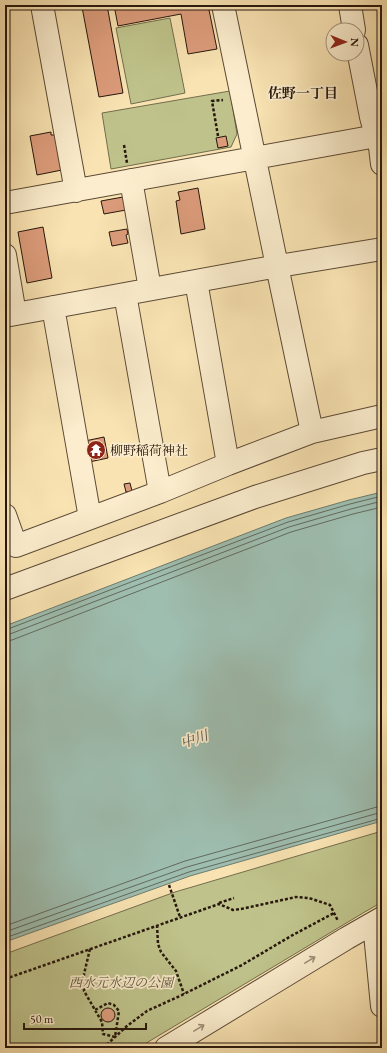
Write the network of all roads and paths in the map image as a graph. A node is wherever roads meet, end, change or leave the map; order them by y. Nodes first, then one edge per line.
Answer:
1 (42, 5) edge
2 (224, 5) edge
3 (350, 5) edge
4 (353, 22) edge
5 (359, 62) edge
6 (226, 99) dead end
7 (218, 136) dead end
8 (379, 136) edge
9 (124, 145) dead end
10 (255, 158) junction
11 (382, 164) edge
12 (129, 172) junction
13 (76, 191) junction
14 (5, 203) edge
15 (382, 249) edge
16 (5, 255) edge
17 (276, 266) junction
18 (196, 281) junction
19 (150, 289) junction
20 (125, 294) junction
21 (53, 307) junction
22 (10, 315) edge
23 (382, 416) edge
24 (312, 432) junction
25 (382, 459) edge
26 (228, 464) junction
27 (160, 492) junction
28 (5, 515) edge
29 (90, 518) junction
30 (5, 589) edge
31 (169, 885) dead end
32 (234, 898) dead end
33 (219, 904) junction
34 (334, 913) junction
35 (180, 917) junction
36 (378, 920) edge
37 (157, 926) junction
38 (347, 938) junction
39 (90, 949) junction
40 (5, 979) edge
41 (184, 994) junction
42 (382, 1006) edge
43 (95, 1010) junction
44 (114, 1037) junction
45 (103, 1048) edge
46 (166, 1048) edge

1 - 13 street
2 - 10 street
3 - 4 street
5 - 8 street
6 - 7 path
8 - 10 street
8 - 11 street
9 - 12 path
10 - 12 street
10 - 17 street
12 - 13 street
12 - 19 street
13 - 14 street
15 - 17 street
16 - 22 street
17 - 18 street
17 - 24 street
18 - 19 street
18 - 26 street
19 - 20 street
20 - 21 street
20 - 27 street
21 - 22 street
21 - 29 street
23 - 24 street
24 - 26 street
25 - 30 street
26 - 27 street
27 - 29 street
28 - 29 street
31 - 35 path
32 - 33 path
33 - 34 path
33 - 35 path
34 - 38 path
34 - 41 path
35 - 37 path
36 - 38 street
36 - 42 street
37 - 39 path
37 - 41 path
46 -> 38 street
39 - 40 path
39 - 43 path
41 - 44 path
43 - 44 path
43 - 44 path
44 - 45 path

